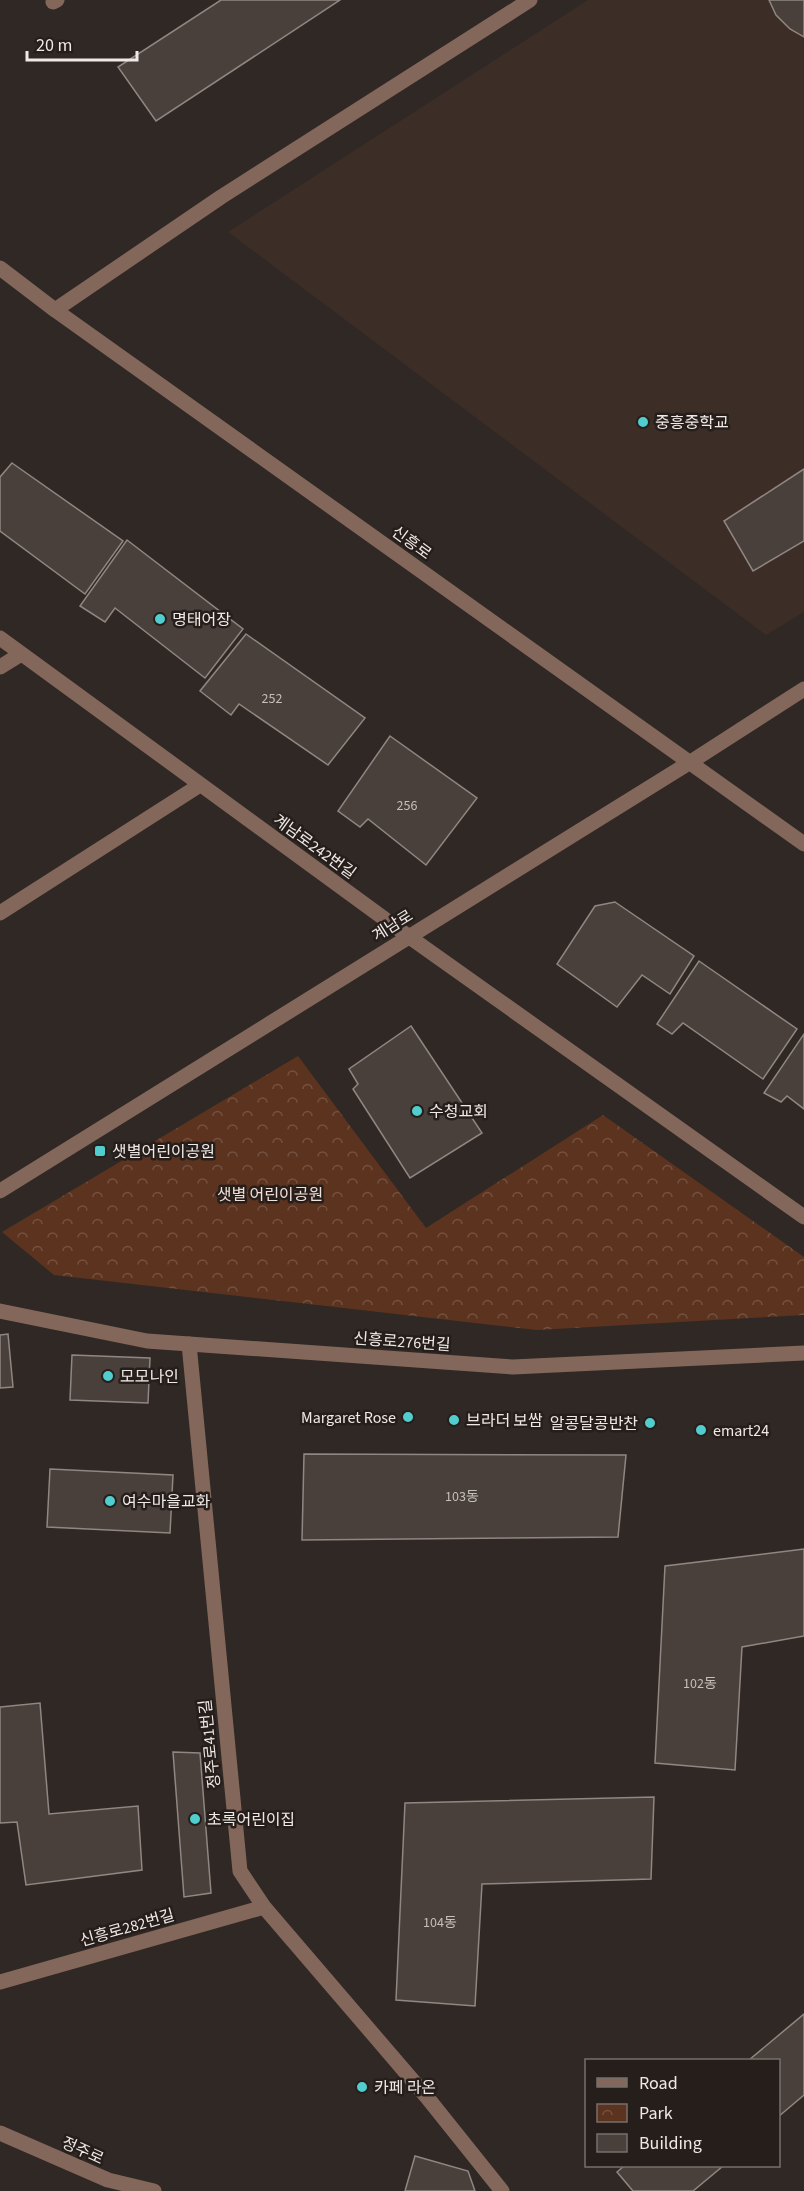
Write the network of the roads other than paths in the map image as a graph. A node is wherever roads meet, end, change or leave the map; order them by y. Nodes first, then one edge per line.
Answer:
1 (530, 0) edge
2 (0, 268) edge
3 (55, 310) junction
4 (0, 639) edge
5 (21, 654) junction
6 (0, 667) edge
7 (804, 689) edge
8 (689, 763) junction
9 (201, 785) junction
10 (804, 844) edge
11 (0, 913) edge
12 (408, 936) junction
13 (0, 1191) edge
14 (804, 1217) edge
15 (0, 1311) edge
16 (189, 1344) junction
17 (804, 1353) edge
18 (264, 1907) junction
19 (0, 1982) edge
20 (0, 2133) edge
21 (102, 2186) edge
22 (154, 2191) edge
23 (502, 2191) edge

1 - 3 street
2 - 3 street, 신흥로
3 - 8 street, 신흥로
4 - 5 street, 계남로242번길
5 - 6 street
5 - 9 street, 계남로242번길
7 - 8 street, 계남로
8 - 10 street, 신흥로
8 - 12 street, 계남로
9 - 11 street
9 - 12 street, 계남로242번길
12 - 13 street, 계남로
12 - 14 street, 계남로242번길
15 - 16 street, 신흥로276번길
16 - 17 street, 신흥로276번길
16 - 18 street, 정주로41번길
18 - 19 street, 신흥로282번길
18 - 23 street, 정주로41번길
20 - 21 street, 정주로
21 - 22 street, 정주로

